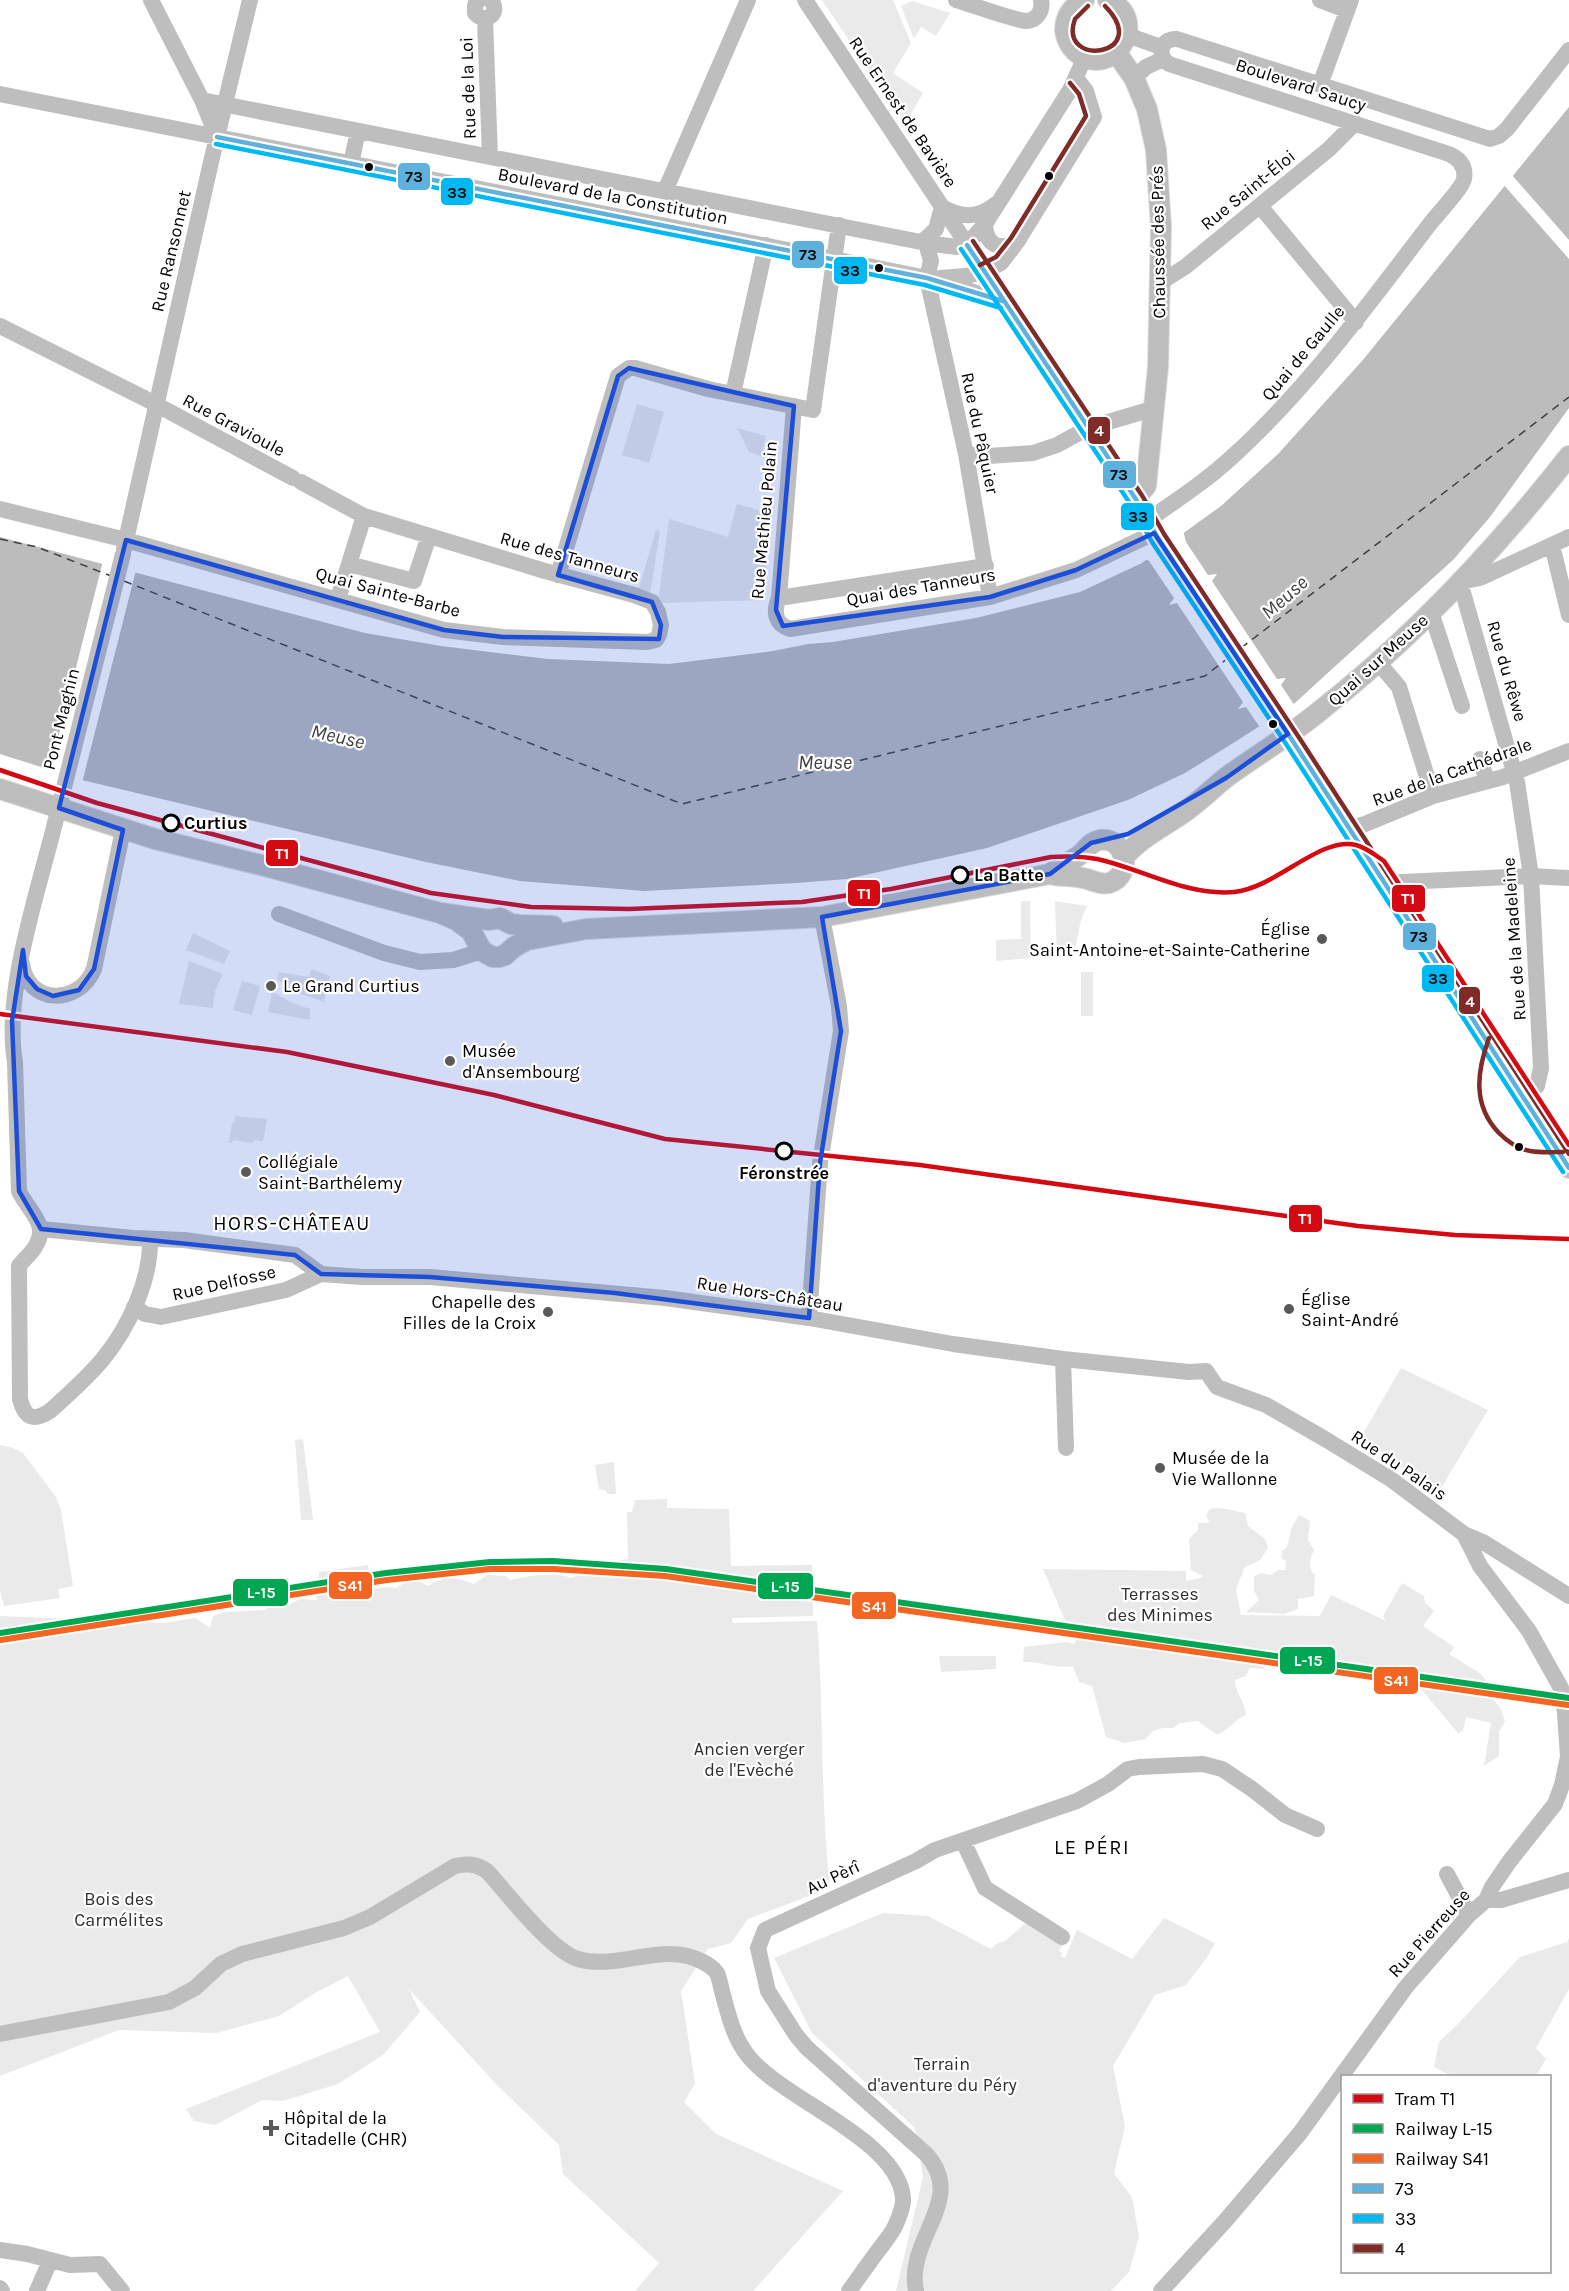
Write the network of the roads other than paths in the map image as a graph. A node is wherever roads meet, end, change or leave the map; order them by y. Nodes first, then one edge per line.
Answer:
1 (151, 0) edge
2 (250, 0) edge
3 (484, 0) edge
4 (748, 0) edge
5 (806, 0) edge
6 (956, 0) edge
7 (1084, 0) edge
8 (1110, 0) edge
9 (1320, 0) edge
10 (1041, 4) edge
11 (1349, 5) edge
12 (1068, 16) junction
13 (1126, 35) junction
14 (1569, 50) edge
15 (1116, 52) junction
16 (1162, 53) junction
17 (1085, 57) junction
18 (1076, 78) junction
19 (1134, 78) junction
20 (1320, 85) junction
21 (0, 94) edge
22 (202, 100) junction
23 (226, 105) junction
24 (1355, 123) junction
25 (1447, 126) junction
26 (358, 131) junction
27 (217, 137) junction
28 (1440, 151) junction
29 (490, 157) junction
30 (351, 164) junction
31 (1462, 185) joint
32 (665, 191) junction
33 (997, 204) junction
34 (1260, 206) junction
35 (942, 207) junction
36 (985, 224) junction
37 (839, 225) junction
38 (924, 242) junction
39 (1017, 242) junction
40 (766, 245) junction
41 (967, 245) junction
42 (833, 259) junction
43 (984, 272) junction
44 (927, 278) junction
45 (1161, 282) junction
46 (1003, 301) junction
47 (1356, 322) junction
48 (0, 326) edge
49 (733, 394) junction
50 (157, 406) junction
51 (794, 406) junction
52 (1152, 410) junction
53 (1088, 428) junction
54 (966, 454) junction
55 (1569, 456) edge
56 (1135, 498) junction
57 (0, 509) edge
58 (364, 516) junction
59 (1153, 530) junction
60 (429, 536) junction
61 (1569, 537) edge
62 (1552, 545) junction
63 (125, 547) junction
64 (349, 564) junction
65 (986, 566) junction
66 (558, 575) junction
67 (1460, 582) junction
68 (990, 597) junction
69 (778, 598) junction
70 (338, 599) junction
71 (1431, 612) junction
72 (1569, 615) edge
73 (790, 628) joint
74 (646, 642) joint
75 (1377, 661) junction
76 (1462, 706) dead end
77 (1294, 741) junction
78 (1569, 751) edge
79 (1480, 759) dead end
80 (1515, 772) junction
81 (1226, 778) junction
82 (1487, 781) junction
83 (0, 789) edge
84 (1433, 796) junction
85 (1348, 829) junction
86 (123, 830) junction
87 (1108, 841) junction
88 (1083, 852) junction
89 (1124, 857) junction
90 (1050, 874) junction
91 (1531, 876) junction
92 (1569, 878) edge
93 (1089, 879) junction
94 (1384, 884) junction
95 (440, 913) junction
96 (279, 914) dead end
97 (822, 917) junction
98 (489, 920) junction
99 (511, 924) junction
100 (586, 929) junction
101 (480, 945) junction
102 (514, 947) junction
103 (22, 956) junction
104 (0, 1027) edge
105 (12, 1045) junction
106 (1522, 1096) junction
107 (1569, 1168) edge
108 (41, 1229) junction
109 (150, 1239) junction
110 (324, 1274) junction
111 (134, 1307) junction
112 (808, 1318) junction
113 (1063, 1359) junction
114 (1206, 1371) joint
115 (1066, 1448) dead end
116 (1464, 1534) junction
117 (1569, 1596) edge
118 (1567, 1715) edge
119 (1317, 1829) dead end
120 (963, 1841) junction
121 (1447, 1874) dead end
122 (1569, 1880) edge
123 (1486, 1900) junction
124 (1469, 1915) junction
125 (1062, 1937) dead end
126 (0, 2034) edge
127 (1342, 2075) edge
128 (1341, 2077) edge
129 (0, 2250) edge
130 (50, 2261) junction
131 (37, 2291) edge
132 (122, 2291) edge
133 (849, 2291) edge
134 (916, 2291) edge
135 (1161, 2291) edge

1 - 22 street
2 - 23 street, Rue Ransonnet
3 - 29 street, Rue de la Loi
4 - 32 street
5 - 35 street, Rue Ernest de Bavière
6 - 10 street
7 - 12 main road
8 - 13 main road
9 - 11 street
10 - 12 street
11 - 20 street
12 - 17 main road
13 - 15 main road
13 - 16 street, Boulevard Saucy
14 - 25 street, Boulevard Saucy
15 - 17 main road
15 - 19 main road, Chaussée des Prés
16 - 19 street
16 - 20 street, Boulevard Saucy
16 - 24 street, Boulevard Saucy
17 - 18 street
18 - 33 street
18 - 39 street
19 - 45 main road, Chaussée des Prés
20 - 25 street, Boulevard Saucy
21 - 27 street, Boulevard de la Constitution
22 - 23 street, Boulevard de la Constitution
22 - 27 street
23 - 26 street, Boulevard de la Constitution
23 - 27 street, Rue Ransonnet
24 - 28 street, Boulevard Saucy
24 - 34 street, Rue Saint-Éloi
25 - 28 street
26 - 29 street, Boulevard de la Constitution
26 - 30 street
27 - 30 street, Boulevard de la Constitution
27 - 50 street, Rue Ransonnet
28 - 31 street, Boulevard Saucy
29 - 32 street, Boulevard de la Constitution
30 - 40 street, Boulevard de la Constitution
31 - 47 street, Quai de Gaulle
32 - 37 street, Boulevard de la Constitution
33 - 35 street
33 - 36 street
34 - 45 street, Rue Saint-Éloi
34 - 47 street
35 - 38 street
35 - 41 street, Rue Ernest de Bavière
36 - 39 street
36 - 41 street
37 - 38 street, Boulevard de la Constitution
37 - 42 street
38 - 41 street, Boulevard de la Constitution
38 - 44 street
39 - 43 street
40 - 42 street, Boulevard de la Constitution
40 - 49 street
41 - 43 street, Rue Ernest de Bavière
42 - 44 street, Boulevard de la Constitution
42 - 51 street
43 - 44 street, Boulevard de la Constitution
43 - 46 street, Rue Ernest de Bavière
44 - 46 street, Boulevard de la Constitution
44 - 54 street, Rue du Pâquier
45 - 52 main road, Chaussée des Prés
46 - 53 street, Rue Ernest de Bavière
47 - 59 street, Quai de Gaulle
48 - 50 street, Rue Gravioule
49 - 51 street
49 - 66 street
50 - 58 street, Rue Gravioule
50 - 63 street, Rue Ransonnet
51 - 69 street, Rue Mathieu Polain
52 - 53 street
52 - 56 main road, Chaussée des Prés
53 - 54 street
53 - 56 street, Rue Ernest de Bavière
54 - 65 street, Rue du Pâquier
55 - 67 main road, Quai sur Meuse
56 - 59 main road
57 - 63 street, Quai Sainte-Barbe
58 - 60 street, Rue des Tanneurs
58 - 64 street
59 - 68 street, Quai des Tanneurs
59 - 77 main road, bridge
60 - 64 street
60 - 66 street, Rue des Tanneurs
61 - 62 street
62 - 67 street
62 - 72 street
63 - 70 street, Quai Sainte-Barbe
63 - 103 street, Pont Maghin, bridge
64 - 70 street
65 - 68 street, Rue du Pâquier
65 - 69 street, Quai des Tanneurs
66 - 74 street, Rue des Tanneurs
67 - 71 main road, Quai sur Meuse
67 - 80 street, Rue du Rêwe
68 - 73 street, Quai des Tanneurs
69 - 73 street, Rue Mathieu Polain
70 - 74 street, Quai Sainte-Barbe
71 - 75 main road, Quai sur Meuse
71 - 76 street
75 - 77 main road, Quai sur Meuse
75 - 84 street
77 - 81 main road, Quai sur Meuse
77 - 85 main road
78 - 80 street, Rue de la Cathédrale
79 - 82 street
80 - 82 street, Rue de la Cathédrale
80 - 91 street, Rue de la Madeleine
81 - 87 main road
81 - 89 main road
82 - 84 street, Rue de la Cathédrale
83 - 86 main road
84 - 85 street, Rue de la Cathédrale
85 - 94 main road
86 - 95 main road
86 - 103 street
87 - 88 main road
87 - 89 main road
88 - 90 main road
88 - 93 main road
89 - 93 main road
90 - 93 main road
90 - 97 main road
91 - 92 street
91 - 94 street
91 - 106 street, Rue de la Madeleine
94 - 106 main road
95 - 98 main road
95 - 101 main road
96 - 101 street
97 - 100 main road
97 - 112 street
98 - 99 main road
98 - 101 main road
99 - 100 main road
99 - 102 main road
100 - 102 main road
101 - 102 main road
103 - 105 street, Pont Maghin
104 - 105 street
105 - 108 street, Pont Maghin
106 - 107 main road
108 - 109 street
108 - 111 street
109 - 110 street
109 - 111 street
110 - 111 street, Rue Delfosse
110 - 112 street, Rue Hors-Château
112 - 113 street, Rue Hors-Château
113 - 114 street, Rue Hors-Château
113 - 115 street
114 - 116 street, Rue du Palais
116 - 117 street, Rue du Palais
116 - 118 street, Rue Pierreuse
118 - 123 street, Rue Pierreuse
119 - 120 street, Au Pèrî
120 - 125 street
120 - 134 street, Au Pèrî
121 - 124 street
122 - 123 street
123 - 124 street, Rue Pierreuse
124 - 127 street, Rue Pierreuse
126 - 133 street
128 - 135 street, Rue Pierreuse
129 - 130 street
130 - 131 street
130 - 132 street

